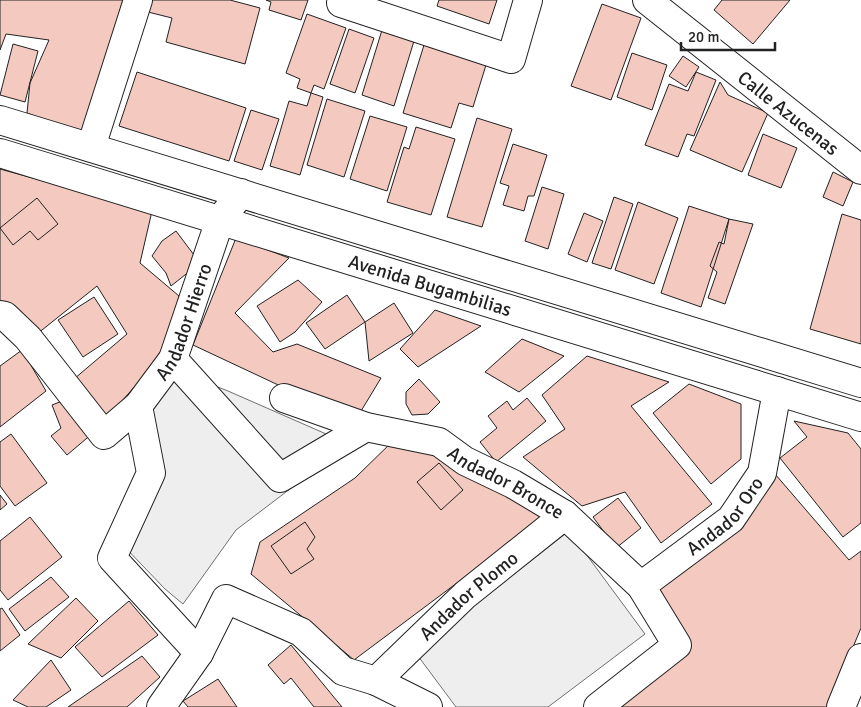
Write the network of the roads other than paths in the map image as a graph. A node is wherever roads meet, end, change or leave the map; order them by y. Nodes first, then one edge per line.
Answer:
1 (138, 0) edge
2 (342, 0) edge
3 (528, 0) edge
4 (647, 0) edge
5 (0, 120) edge
6 (91, 147) junction
7 (0, 153) edge
8 (861, 170) edge
9 (241, 194) junction
10 (220, 220) junction
11 (0, 315) edge
12 (173, 359) junction
13 (861, 383) edge
14 (777, 391) junction
15 (284, 398) dead end
16 (138, 406) junction
17 (861, 417) edge
18 (366, 427) junction
19 (565, 515) junction
20 (641, 586) junction
21 (199, 653) junction
22 (861, 658) edge
23 (376, 681) junction
24 (161, 707) edge
25 (428, 707) edge
26 (598, 707) edge
27 (841, 707) edge

1 - 6 street
2 - 3 street
4 - 8 street, Calle Azucenas
5 - 6 street, Avenida Bugambilias
6 - 9 street, Avenida Bugambilias
7 - 10 street, Avenida Bugambilias
9 - 10 street, Andador Hierro
9 - 13 street, Avenida Bugambilias
10 - 12 street, Andador Hierro
10 - 14 street, Avenida Bugambilias
11 - 16 street, Andador Hierro
12 - 16 street, Andador Hierro
12 - 18 street
14 - 17 street, Avenida Bugambilias
14 - 20 street, Andador Oro
15 - 18 street, Andador Bronce
16 - 21 street
18 - 19 street, Andador Bronce
19 - 20 street, Andador Bronce
19 - 23 street, Andador Plomo
20 - 26 street, Andador Bronce
21 - 23 street
21 - 24 street
22 - 27 street
23 - 25 street

